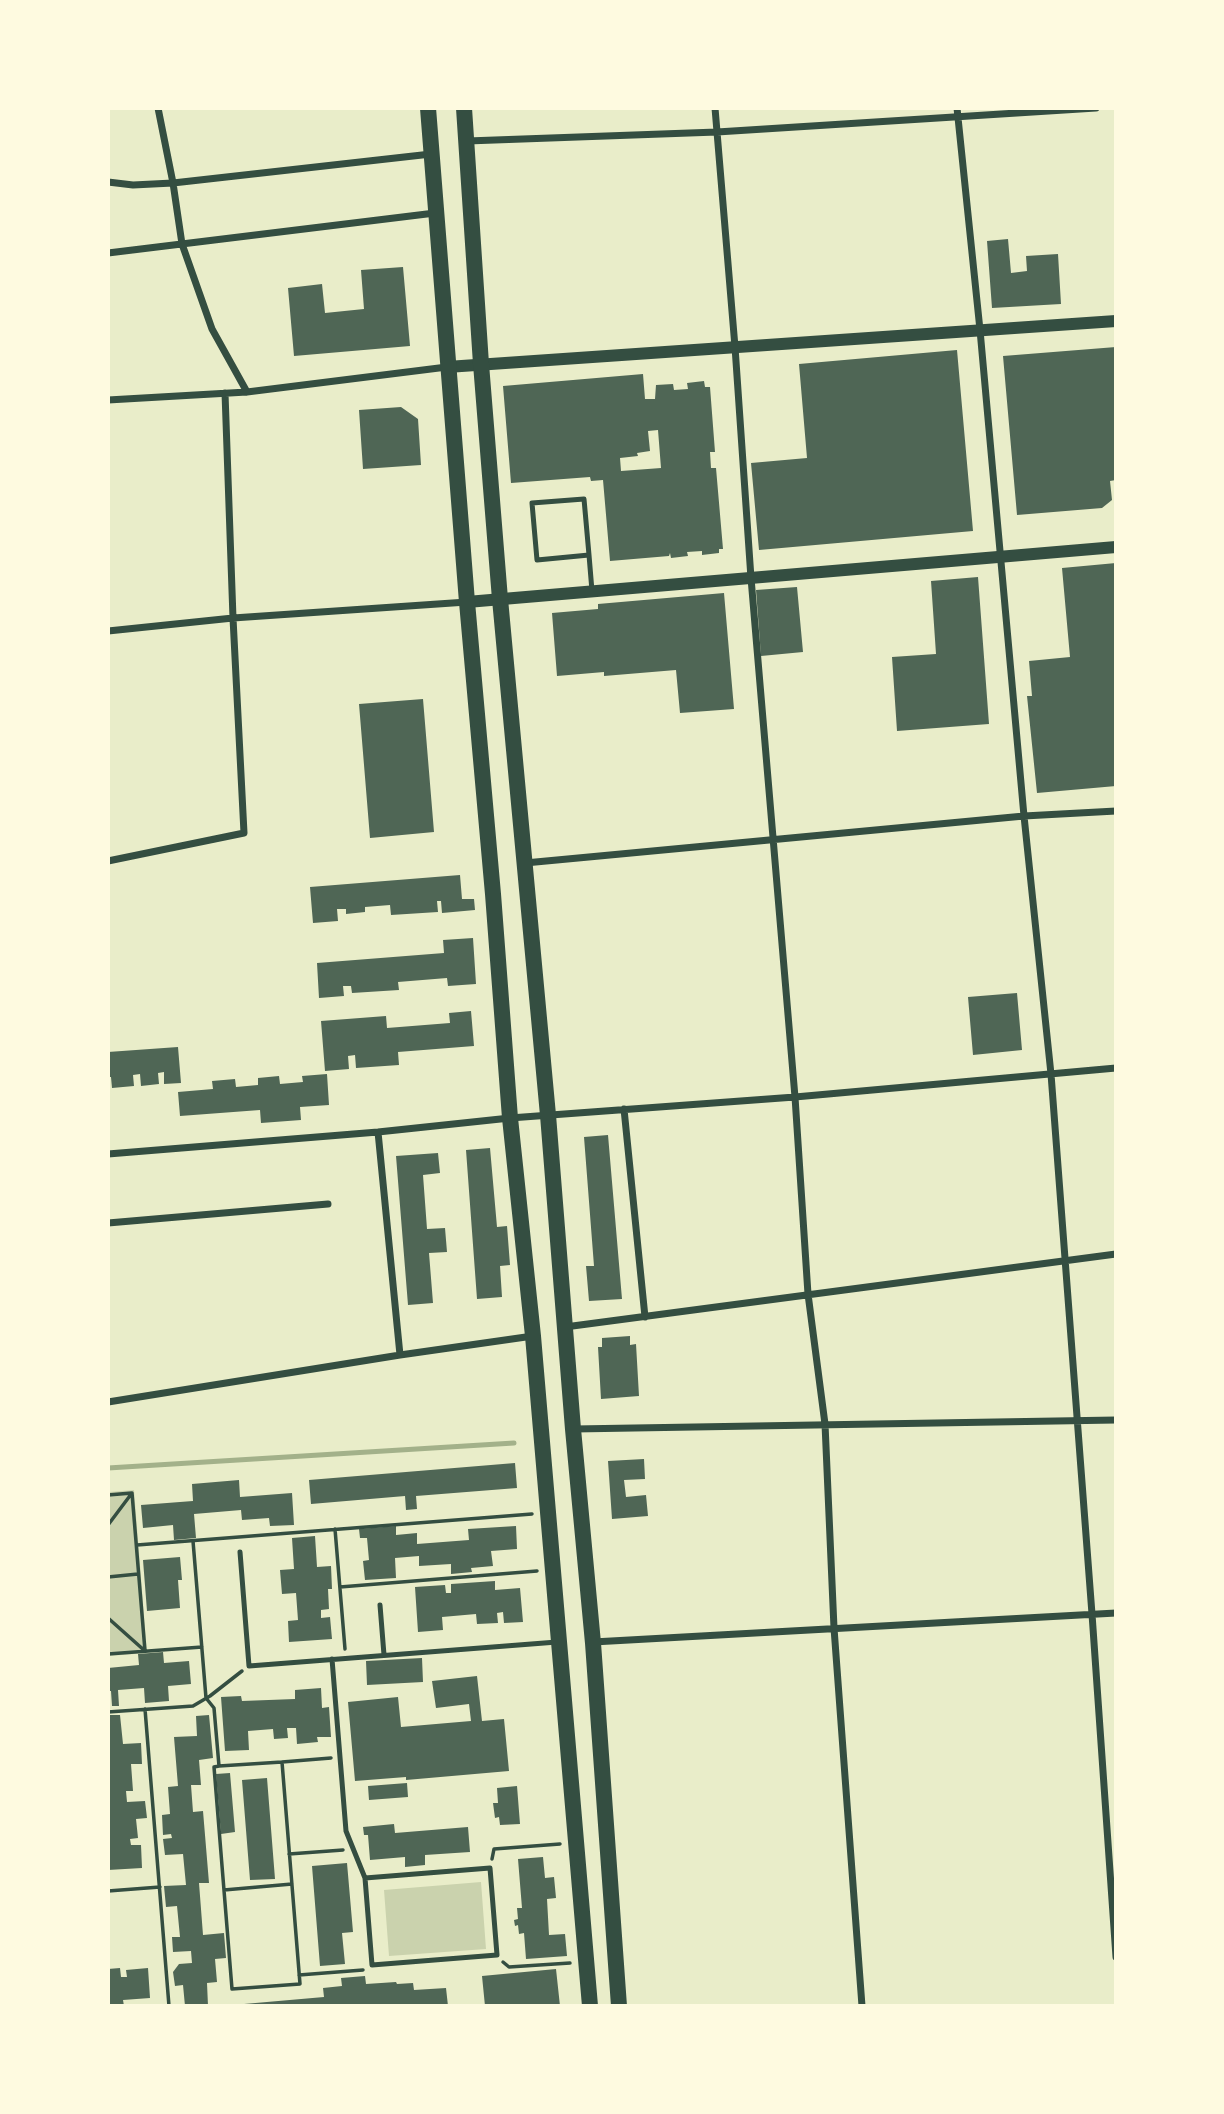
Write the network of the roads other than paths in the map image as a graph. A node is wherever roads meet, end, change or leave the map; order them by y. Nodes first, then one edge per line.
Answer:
1 (158, 108) edge
2 (428, 108) edge
3 (464, 108) edge
4 (715, 108) edge
5 (1096, 108) edge
6 (957, 113) edge
7 (717, 132) junction
8 (467, 141) junction
9 (432, 154) junction
10 (108, 182) edge
11 (173, 183) junction
12 (435, 213) junction
13 (182, 244) junction
14 (108, 253) edge
15 (1115, 321) edge
16 (980, 330) junction
17 (735, 347) junction
18 (481, 364) junction
19 (447, 367) junction
20 (247, 392) junction
21 (225, 393) junction
22 (108, 400) edge
23 (1115, 547) edge
24 (589, 555) junction
25 (999, 557) junction
26 (751, 578) junction
27 (592, 592) junction
28 (500, 599) junction
29 (467, 602) junction
30 (233, 618) junction
31 (108, 631) edge
32 (1115, 811) edge
33 (1024, 816) junction
34 (773, 839) junction
35 (108, 861) edge
36 (525, 863) junction
37 (1115, 1068) edge
38 (1051, 1074) junction
39 (795, 1097) junction
40 (624, 1110) junction
41 (548, 1115) junction
42 (510, 1118) junction
43 (378, 1132) junction
44 (108, 1154) edge
45 (328, 1204) dead end
46 (108, 1223) edge
47 (1115, 1254) edge
48 (1065, 1261) junction
49 (808, 1294) junction
50 (645, 1317) junction
51 (565, 1328) junction
52 (533, 1336) junction
53 (400, 1355) junction
54 (108, 1402) edge
55 (1078, 1420) junction
56 (1115, 1420) edge
57 (825, 1424) junction
58 (573, 1429) junction
59 (240, 1552) dead end
60 (380, 1605) dead end
61 (1115, 1613) edge
62 (1092, 1614) junction
63 (834, 1628) junction
64 (559, 1642) junction
65 (593, 1643) junction
66 (384, 1655) junction
67 (332, 1659) junction
68 (365, 1878) junction
69 (1115, 1957) edge
70 (590, 2006) edge
71 (619, 2006) edge
72 (862, 2006) edge

1 - 11 street
2 - 9 main road
3 - 8 main road
4 - 7 street
5 - 6 street
6 - 7 street
6 - 16 street
7 - 8 street
7 - 17 street
8 - 18 main road
9 - 11 street
9 - 12 main road
10 - 11 street
11 - 13 street
12 - 13 street
12 - 19 main road
13 - 14 street
13 - 20 street
15 - 16 street
16 - 17 street
16 - 25 street
17 - 18 street
17 - 26 street
18 - 19 street
18 - 28 main road
19 - 20 street
19 - 29 main road
20 - 21 street
21 - 22 street
21 - 30 street
23 - 25 street
24 - 24 lane
24 - 27 lane
25 - 26 street
25 - 33 street
26 - 27 street
26 - 34 street
27 - 28 street
28 - 29 street
28 - 36 main road
29 - 30 street
29 - 42 main road
30 - 31 street
30 - 35 street
32 - 33 street
33 - 34 street
33 - 38 street
34 - 36 street
34 - 39 street
36 - 41 main road
37 - 38 street
38 - 39 street
38 - 48 street
39 - 40 street
39 - 49 street
40 - 41 street
40 - 50 street
41 - 42 street
41 - 51 main road
42 - 43 street
42 - 52 main road
43 - 44 street
43 - 53 street
45 - 46 street
47 - 48 street
48 - 49 street
48 - 55 street
49 - 50 street
49 - 57 street
50 - 51 street
51 - 58 main road
52 - 53 street
52 - 64 main road
53 - 54 street
55 - 56 street
55 - 57 street
55 - 62 street
57 - 58 street
57 - 63 street
58 - 65 main road
59 - 67 lane
60 - 66 lane
61 - 62 street
62 - 63 street
62 - 69 street
63 - 65 street
63 - 72 street
64 - 66 lane
64 - 70 main road
65 - 71 main road
66 - 67 lane
67 - 68 lane
68 - 68 lane

